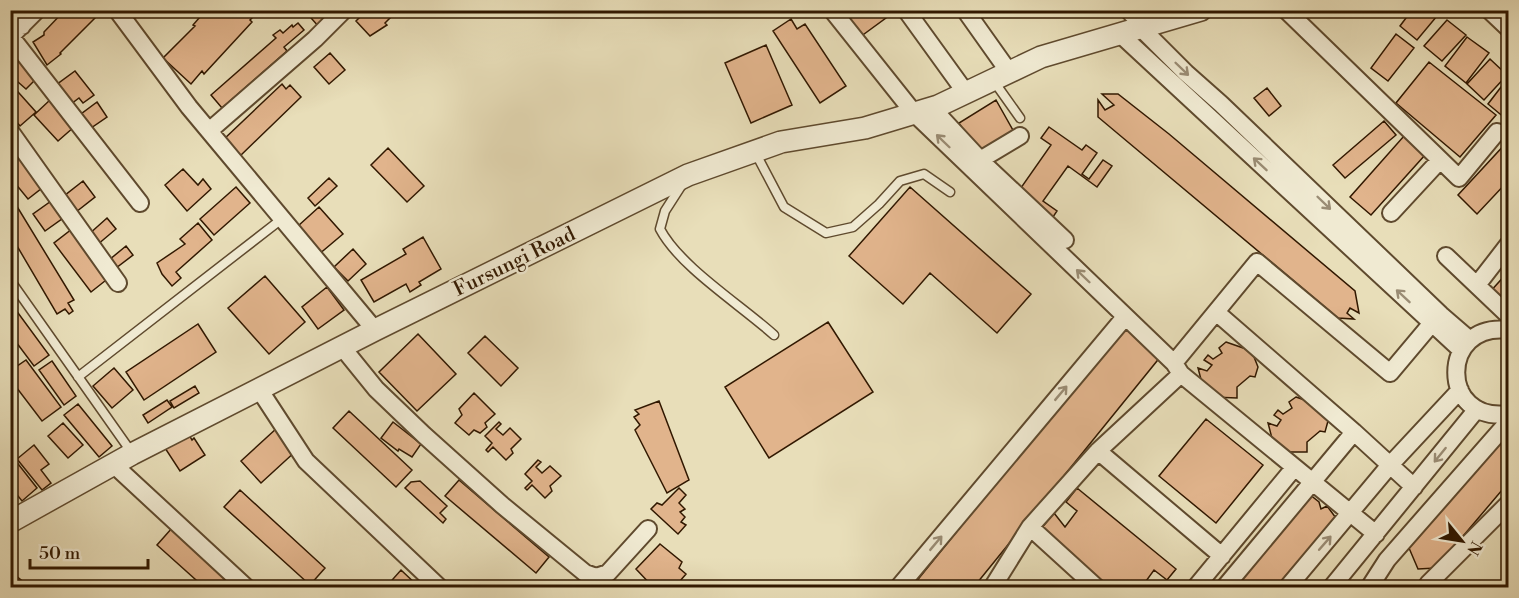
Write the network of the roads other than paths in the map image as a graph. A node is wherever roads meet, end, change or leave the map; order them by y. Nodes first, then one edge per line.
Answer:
1 (37, 10) edge
2 (117, 10) edge
3 (344, 10) edge
4 (832, 10) edge
5 (906, 10) edge
6 (965, 10) edge
7 (1122, 10) edge
8 (1201, 10) edge
9 (1286, 10) edge
10 (1489, 10) edge
11 (10, 13) edge
12 (1141, 28) junction
13 (1509, 28) edge
14 (14, 33) edge
15 (1120, 34) junction
16 (1001, 76) junction
17 (966, 93) junction
18 (923, 110) junction
19 (1020, 118) dead end
20 (10, 131) edge
21 (209, 131) junction
22 (1497, 132) dead end
23 (1020, 136) dead end
24 (755, 152) junction
25 (980, 160) junction
26 (1440, 160) junction
27 (688, 175) junction
28 (950, 192) dead end
29 (140, 203) dead end
30 (1391, 213) dead end
31 (283, 218) junction
32 (1065, 240) dead end
33 (1509, 245) edge
34 (1446, 256) dead end
35 (10, 280) edge
36 (118, 283) dead end
37 (1477, 285) junction
38 (1216, 312) junction
39 (1509, 315) edge
40 (1125, 316) junction
41 (1432, 323) junction
42 (375, 330) junction
43 (1509, 330) edge
44 (774, 335) dead end
45 (1466, 345) junction
46 (342, 347) junction
47 (1178, 368) junction
48 (78, 376) junction
49 (260, 389) junction
50 (1460, 390) junction
51 (1477, 410) junction
52 (1509, 414) edge
53 (1509, 422) edge
54 (1354, 432) junction
55 (1098, 451) junction
56 (132, 454) junction
57 (113, 464) junction
58 (1390, 465) junction
59 (1294, 468) junction
60 (1312, 483) junction
61 (1414, 487) junction
62 (1509, 504) edge
63 (1350, 513) junction
64 (10, 522) edge
65 (1030, 527) junction
66 (648, 529) dead end
67 (1376, 534) junction
68 (1222, 556) junction
69 (1427, 586) edge
70 (1332, 587) edge
71 (247, 588) edge
72 (440, 588) edge
73 (898, 588) edge
74 (992, 588) edge
75 (1097, 588) edge
76 (1195, 588) edge
77 (1224, 588) edge
78 (1287, 588) edge
79 (1369, 588) edge

1 - 14 street
2 - 21 street
3 - 21 street
4 - 18 street
5 - 17 street
6 - 16 street
7 - 12 lane
8 - 12 street, Fursungi Road
9 - 26 street
10 - 13 street
11 - 14 street
12 - 15 street, Fursungi Road
12 -> 45 street
14 - 29 street
15 - 16 street, Fursungi Road
41 -> 15 street
16 - 17 street, Fursungi Road
16 - 19 lane
17 - 18 street, Fursungi Road
18 - 24 street, Fursungi Road
18 - 25 street
40 -> 18 street
20 - 36 street
21 - 31 street
22 - 26 street
23 - 25 street
24 - 27 street, Fursungi Road
24 - 28 lane
25 - 32 street
26 - 30 street
27 - 42 street, Fursungi Road
27 - 44 lane
31 - 42 street
31 - 48 lane
33 - 37 street
34 - 37 street
35 - 48 lane
37 - 39 street
38 - 41 street
38 - 47 street
38 - 54 street
40 - 47 street
73 -> 40 street
41 - 45 street
42 - 46 street, Fursungi Road
43 - 45 street
45 - 50 street
46 - 49 street, Fursungi Road
46 - 66 street
47 - 55 street
47 - 59 street
48 - 56 lane
49 - 56 street, Fursungi Road
49 - 72 street
50 - 51 street
50 - 58 street
51 - 52 street
51 -> 61 street
53 - 79 street
54 - 58 street
54 - 60 street
55 - 65 street
55 - 68 street
56 - 57 street, Fursungi Road
57 - 64 street, Fursungi Road
57 - 71 street
58 - 61 street
58 - 63 street
59 - 60 street
59 - 68 street
60 - 63 street
60 - 77 street
61 - 67 street
62 - 69 street
63 - 67 street
78 -> 63 street
65 - 74 street
65 - 75 street
67 - 70 street
68 - 76 street

